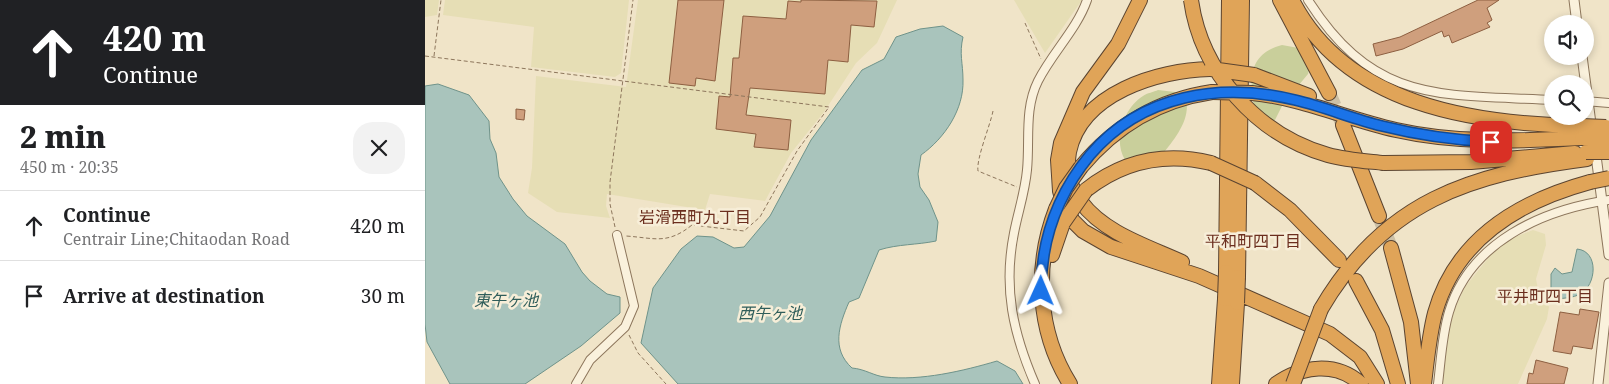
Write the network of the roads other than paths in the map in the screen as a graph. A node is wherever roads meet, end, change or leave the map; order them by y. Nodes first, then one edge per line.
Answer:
1 (1087, 0) edge
2 (1140, 0) edge
3 (1191, 0) edge
4 (1229, 0) edge
5 (1242, 0) edge
6 (1280, 0) edge
7 (1292, 0) edge
8 (1308, 0) edge
9 (1574, 0) edge
10 (1576, 15) edge
11 (1329, 93) tunnel mouth
12 (1544, 99) edge
13 (1594, 102) edge
14 (1609, 103) edge
15 (1343, 125) tunnel mouth
16 (1591, 125) edge
17 (1582, 132) junction
18 (1608, 133) edge
19 (1457, 139) junction
20 (1235, 146) junction
21 (1609, 152) edge
22 (1586, 156) junction
23 (1609, 158) edge
24 (1609, 178) edge
25 (1606, 201) edge
26 (1379, 216) tunnel mouth
27 (617, 235) road end
28 (1391, 248) tunnel mouth
29 (1609, 255) edge
30 (1339, 260) dead end
31 (1356, 281) dead end
32 (1609, 282) edge
33 (1250, 298) junction
34 (1231, 301) junction
35 (1049, 335) junction
36 (576, 384) edge
37 (1035, 384) edge
38 (1070, 384) edge
39 (1219, 384) edge
40 (1232, 384) edge
41 (1276, 384) edge
42 (1293, 384) edge
43 (1361, 384) edge
44 (1377, 384) edge
45 (1398, 384) edge
46 (1418, 384) edge
47 (1424, 384) edge
48 (1438, 384) edge
49 (1597, 384) edge

1 - 37 street
2 - 33 highway
3 - 22 highway, bridge
4 - 20 highway
5 - 20 highway
6 - 11 highway
7 - 17 highway
8 - 12 street
9 - 10 street
13 - 14 street
15 - 26 highway
16 - 25 street
17 - 18 highway, bridge
17 - 19 highway
19 - 33 highway, bridge
19 - 35 highway, bridge
20 - 34 highway, bridge
21 - 22 highway, bridge
22 - 23 highway
22 - 42 highway, bridge
24 - 47 highway, bridge
25 - 29 street
25 - 48 street
27 - 36 street
28 - 46 highway
30 - 35 highway, bridge
31 - 45 highway
32 - 49 street
33 - 44 highway
34 - 39 highway
34 - 40 highway
35 - 38 highway
41 - 43 highway

